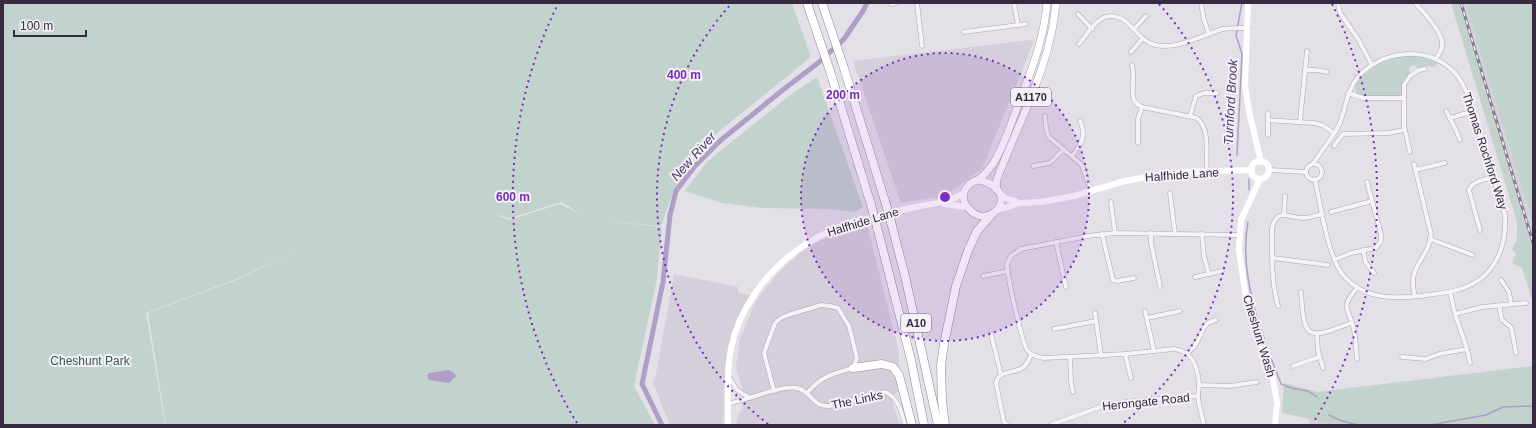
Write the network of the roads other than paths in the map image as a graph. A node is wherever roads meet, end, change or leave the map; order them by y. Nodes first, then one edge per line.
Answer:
1 (807, 3) edge
2 (822, 3) edge
3 (896, 3) edge
4 (917, 3) edge
5 (1014, 3) edge
6 (1048, 3) edge
7 (1056, 3) edge
8 (1201, 3) edge
9 (1248, 3) edge
10 (1338, 3) edge
11 (1415, 3) edge
12 (891, 4) edge
13 (1078, 14) dead end
14 (1146, 16) dead end
15 (1026, 24) dead end
16 (1018, 25) junction
17 (1248, 28) junction
18 (1092, 29) junction
19 (1134, 29) junction
20 (964, 32) dead end
21 (1209, 34) junction
22 (1143, 38) junction
23 (1079, 44) dead end
24 (922, 46) dead end
25 (1306, 51) dead end
26 (1130, 52) dead end
27 (1436, 59) junction
28 (1132, 65) dead end
29 (1372, 65) junction
30 (1425, 69) dead end
31 (1305, 70) junction
32 (1327, 72) dead end
33 (1217, 92) dead end
34 (1348, 93) junction
35 (1404, 98) junction
36 (1142, 107) junction
37 (1446, 111) dead end
38 (1474, 111) junction
39 (1268, 113) dead end
40 (1045, 116) dead end
41 (1190, 116) junction
42 (1450, 118) junction
43 (1268, 120) junction
44 (1080, 121) dead end
45 (1300, 122) junction
46 (1404, 130) junction
47 (1334, 133) junction
48 (1268, 135) dead end
49 (1460, 140) dead end
50 (1138, 143) dead end
51 (1334, 146) dead end
52 (1064, 149) junction
53 (1410, 152) dead end
54 (1072, 156) junction
55 (1261, 162) junction
56 (1445, 163) dead end
57 (1313, 164) junction
58 (1414, 164) dead end
59 (1033, 166) dead end
60 (1252, 170) junction
61 (1269, 170) junction
62 (1415, 170) junction
63 (1207, 172) junction
64 (1306, 172) junction
65 (1494, 177) junction
66 (1260, 179) junction
67 (1315, 179) junction
68 (978, 180) junction
69 (1367, 182) dead end
70 (998, 190) junction
71 (1091, 191) junction
72 (964, 193) junction
73 (1170, 193) dead end
74 (1285, 196) dead end
75 (1111, 202) dead end
76 (1372, 202) junction
77 (938, 203) junction
78 (1020, 203) junction
79 (967, 207) junction
80 (995, 212) junction
81 (1331, 212) dead end
82 (1323, 214) junction
83 (1284, 215) junction
84 (1480, 230) dead end
85 (1115, 233) junction
86 (1151, 233) junction
87 (1102, 234) junction
88 (1175, 234) junction
89 (1202, 234) junction
90 (1239, 235) junction
91 (1430, 239) junction
92 (1056, 242) junction
93 (1363, 250) junction
94 (1473, 255) dead end
95 (1273, 258) junction
96 (1334, 260) junction
97 (1328, 265) dead end
98 (1008, 271) junction
99 (1222, 271) dead end
100 (1374, 273) dead end
101 (1209, 274) junction
102 (983, 276) dead end
103 (1195, 277) dead end
104 (1134, 278) dead end
105 (1501, 280) dead end
106 (1160, 286) dead end
107 (1066, 287) dead end
108 (1357, 288) junction
109 (1301, 292) dead end
110 (1450, 292) junction
111 (1415, 296) junction
112 (1526, 303) dead end
113 (1511, 304) junction
114 (1499, 305) junction
115 (1278, 306) dead end
116 (1145, 311) dead end
117 (1180, 311) dead end
118 (1095, 313) dead end
119 (1455, 314) junction
120 (1147, 318) junction
121 (1216, 320) dead end
122 (1096, 321) junction
123 (1351, 323) junction
124 (1054, 329) dead end
125 (991, 334) dead end
126 (1317, 334) junction
127 (1468, 348) junction
128 (1154, 351) junction
129 (1188, 353) junction
130 (1516, 353) dead end
131 (1125, 354) junction
132 (1032, 355) junction
133 (1101, 356) junction
134 (1070, 357) junction
135 (1319, 357) junction
136 (1357, 358) dead end
137 (1402, 358) dead end
138 (1470, 363) dead end
139 (1292, 366) dead end
140 (853, 368) junction
141 (1324, 368) dead end
142 (1001, 375) junction
143 (729, 377) junction
144 (1131, 378) dead end
145 (1257, 382) dead end
146 (1199, 385) junction
147 (774, 391) junction
148 (1073, 392) dead end
149 (807, 393) junction
150 (1198, 396) junction
151 (750, 398) junction
152 (728, 404) junction
153 (728, 425) edge
154 (905, 425) edge
155 (912, 425) edge
156 (924, 425) edge
157 (938, 425) edge
158 (945, 425) edge
159 (1007, 425) edge
160 (1050, 425) edge
161 (1204, 425) edge
162 (1275, 425) edge

1 - 156 highway, A10, bridge
2 - 157 highway, A10, bridge
3 - 12 street
4 - 24 street
5 - 16 street
6 - 68 main road, A1170
7 - 70 main road, A1170
8 - 21 street
9 - 17 main road
10 - 29 street
11 - 27 street
13 - 18 street
14 - 19 street
15 - 16 street
16 - 20 street
17 - 21 street
17 - 55 main road
18 - 19 street
18 - 23 street
19 - 22 street
21 - 22 street
22 - 26 street
25 - 31 street
27 - 29 street, Thomas Rochford Way
27 - 38 street, Thomas Rochford Way
28 - 36 street
29 - 34 street, Thomas Rochford Way
30 - 35 street
31 - 32 street
31 - 45 street
33 - 41 street
34 - 35 street
34 - 47 street, Thomas Rochford Way
35 - 46 street
36 - 41 street
36 - 50 street
37 - 42 street
38 - 42 street
38 - 65 street, Thomas Rochford Way
39 - 43 street
40 - 52 street
41 - 63 street
42 - 49 street
43 - 45 street
43 - 48 street
44 - 54 street
45 - 47 street
46 - 51 street
46 - 53 street
47 - 57 street, Thomas Rochford Way
52 - 54 street
52 - 59 street
54 - 71 street
55 - 60 main road
55 - 61 main road
56 - 62 street
57 - 64 street
57 - 67 street
58 - 62 street
60 - 63 main road, Halfhide Lane
60 - 66 main road
61 - 64 street
61 - 66 main road
62 - 91 street
63 - 71 main road, Halfhide Lane
64 - 67 street
65 - 84 street
65 - 110 street, Thomas Rochford Way
66 - 90 main road, Cheshunt Wash
67 - 82 street, Thomas Rochford Way
68 - 70 main road
68 - 72 main road
69 - 76 street
70 - 78 main road, Halfhide Lane
70 - 80 main road
71 - 78 main road, Halfhide Lane
72 - 77 main road, Halfhide Lane
72 - 79 main road
73 - 88 street
74 - 83 street
75 - 85 street
76 - 81 street
76 - 93 street
77 - 79 main road, Halfhide Lane
77 - 143 main road, Halfhide Lane
78 - 80 main road, Halfhide Lane
79 - 80 main road
80 - 158 highway
82 - 83 street
82 - 96 street, Thomas Rochford Way
83 - 95 street
85 - 86 street
85 - 87 street
86 - 88 street
86 - 106 street
87 - 92 street
87 - 104 street
88 - 89 street
89 - 90 street
89 - 101 street
90 - 162 main road, Cheshunt Wash
91 - 94 street
91 - 111 street
92 - 98 street
92 - 107 street
93 - 96 street
93 - 100 street
95 - 97 street
95 - 115 street
96 - 108 street, Thomas Rochford Way
98 - 102 street
98 - 132 street
99 - 101 street
101 - 103 street
105 - 113 street
108 - 111 street, Thomas Rochford Way
108 - 123 street
109 - 126 street
110 - 111 street, Thomas Rochford Way
110 - 119 street
112 - 113 street
113 - 114 street
114 - 119 street
114 - 130 street
116 - 120 street
117 - 120 street
118 - 122 street
119 - 127 street
120 - 128 street
121 - 129 street
122 - 124 street
122 - 133 street
123 - 126 street
123 - 136 street
125 - 142 street
126 - 135 street
127 - 137 street
127 - 138 street
128 - 129 street
128 - 131 street
129 - 146 street
131 - 133 street
131 - 144 street
132 - 134 street
132 - 142 street
133 - 134 street
134 - 148 street
135 - 139 street
135 - 141 street
140 - 147 street
140 - 149 street
140 - 155 highway
142 - 159 street
143 - 151 street
143 - 152 main road, Halfhide Lane
145 - 146 street
146 - 150 street
147 - 149 street, The Links
147 - 151 street, The Links
149 - 154 street, The Links
150 - 160 street, Herongate Road
150 - 161 street
151 - 152 street, The Links
152 - 153 main road, Halfhide Lane

